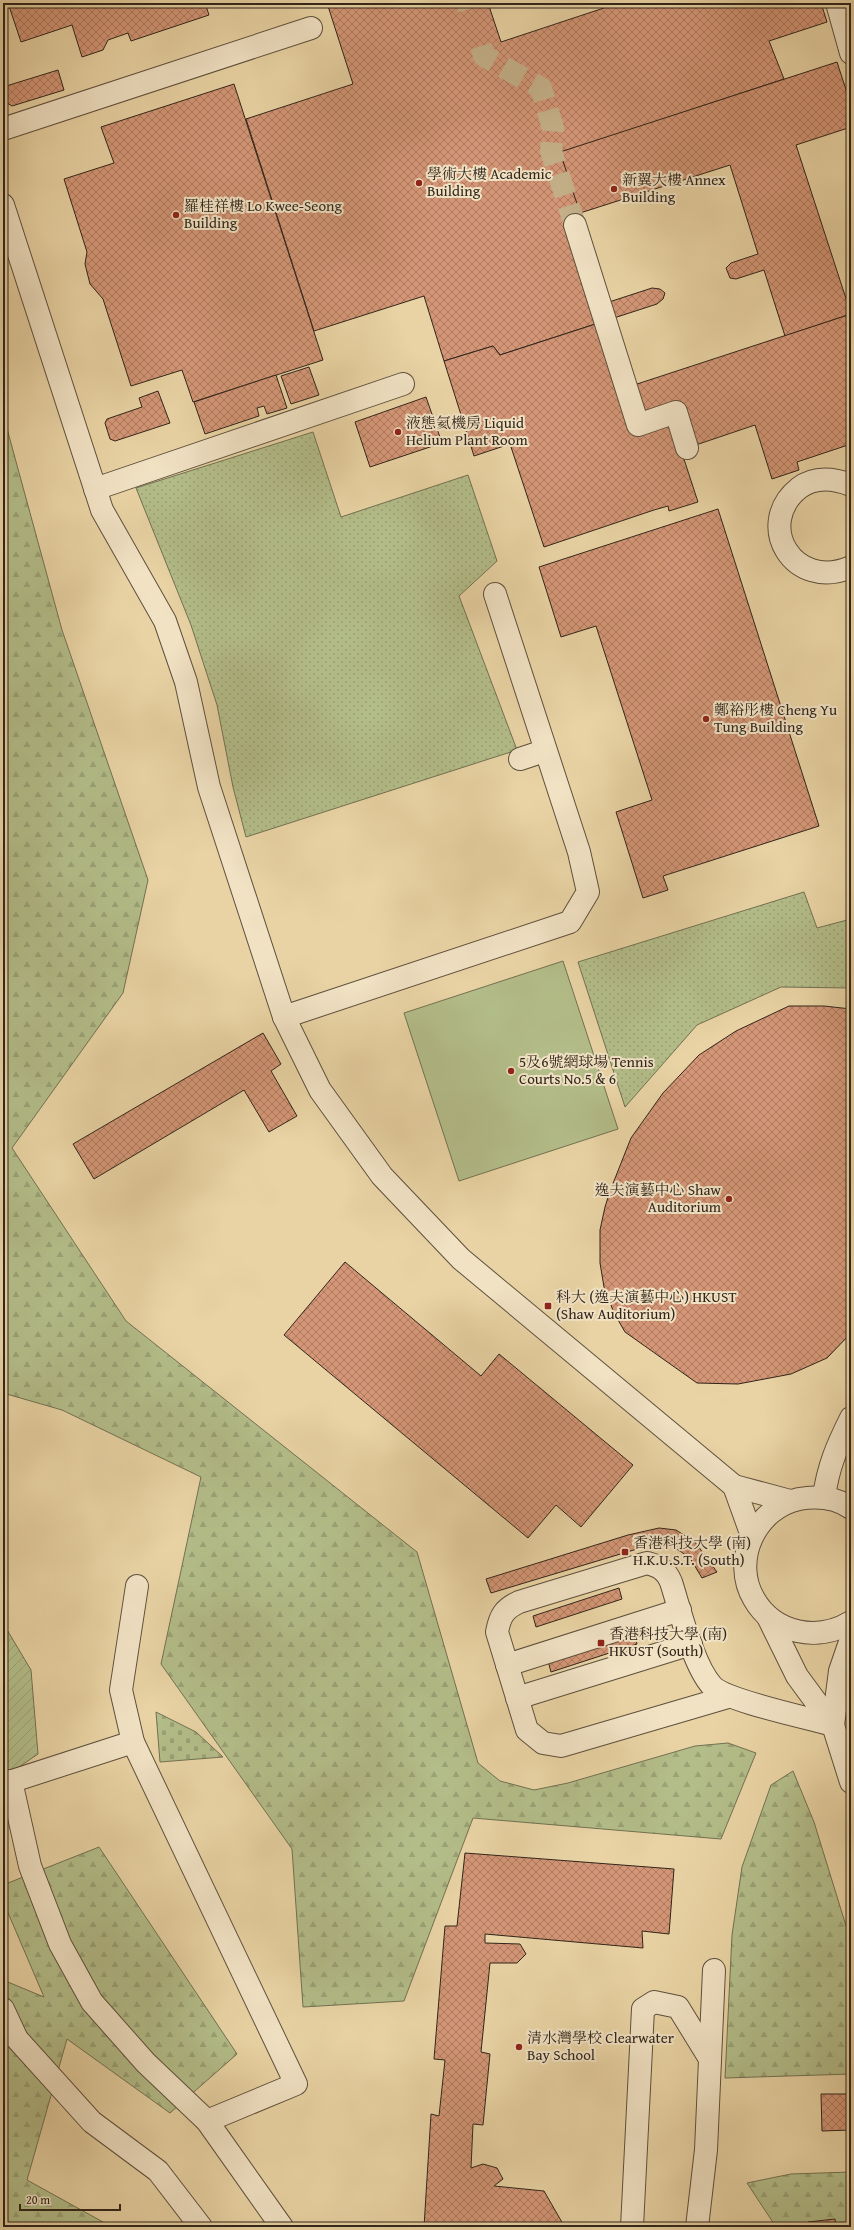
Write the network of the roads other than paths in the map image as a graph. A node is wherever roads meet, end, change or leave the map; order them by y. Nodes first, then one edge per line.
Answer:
1 (837, 3) edge
2 (311, 28) dead end
3 (851, 53) edge
4 (3, 130) edge
5 (3, 205) edge
6 (575, 225) tunnel mouth
7 (403, 384) dead end
8 (687, 448) dead end
9 (851, 485) edge
10 (95, 489) junction
11 (851, 567) edge
12 (495, 594) dead end
13 (544, 751) junction
14 (520, 759) dead end
15 (284, 1017) junction
16 (851, 1418) edge
17 (734, 1486) junction
18 (824, 1497) junction
19 (790, 1501) junction
20 (851, 1508) edge
21 (752, 1536) junction
22 (137, 1586) dead end
23 (680, 1610) junction
24 (767, 1616) junction
25 (851, 1622) edge
26 (851, 1639) edge
27 (691, 1644) junction
28 (506, 1665) junction
29 (728, 1697) junction
30 (517, 1698) junction
31 (833, 1725) junction
32 (132, 1742) junction
33 (851, 1782) edge
34 (7, 1783) edge
35 (714, 1970) dead end
36 (3, 2009) edge
37 (10, 2041) edge
38 (710, 2059) junction
39 (207, 2121) junction
40 (201, 2227) edge
41 (282, 2227) edge
42 (632, 2227) edge
43 (697, 2227) edge

1 - 3 street
2 - 4 street
5 - 10 street
6 - 8 street
7 - 10 street
9 - 11 street
10 - 15 street
12 - 13 street
13 - 14 street
13 - 15 street
15 - 17 street
16 - 18 street
17 - 19 street
17 - 21 street
18 - 19 street
18 - 20 street
19 - 21 street
21 - 24 street
22 - 32 street
23 - 27 street
23 - 28 street
23 - 28 street
24 - 25 street
24 - 31 street
26 - 31 street
27 - 29 street
27 - 30 street
28 - 30 street
29 - 30 street
29 - 31 street
31 - 33 street
32 - 34 street
32 - 39 street
34 - 39 street
35 - 38 street
36 - 37 street
37 - 40 street
38 - 42 street
38 - 43 street
39 - 41 street

